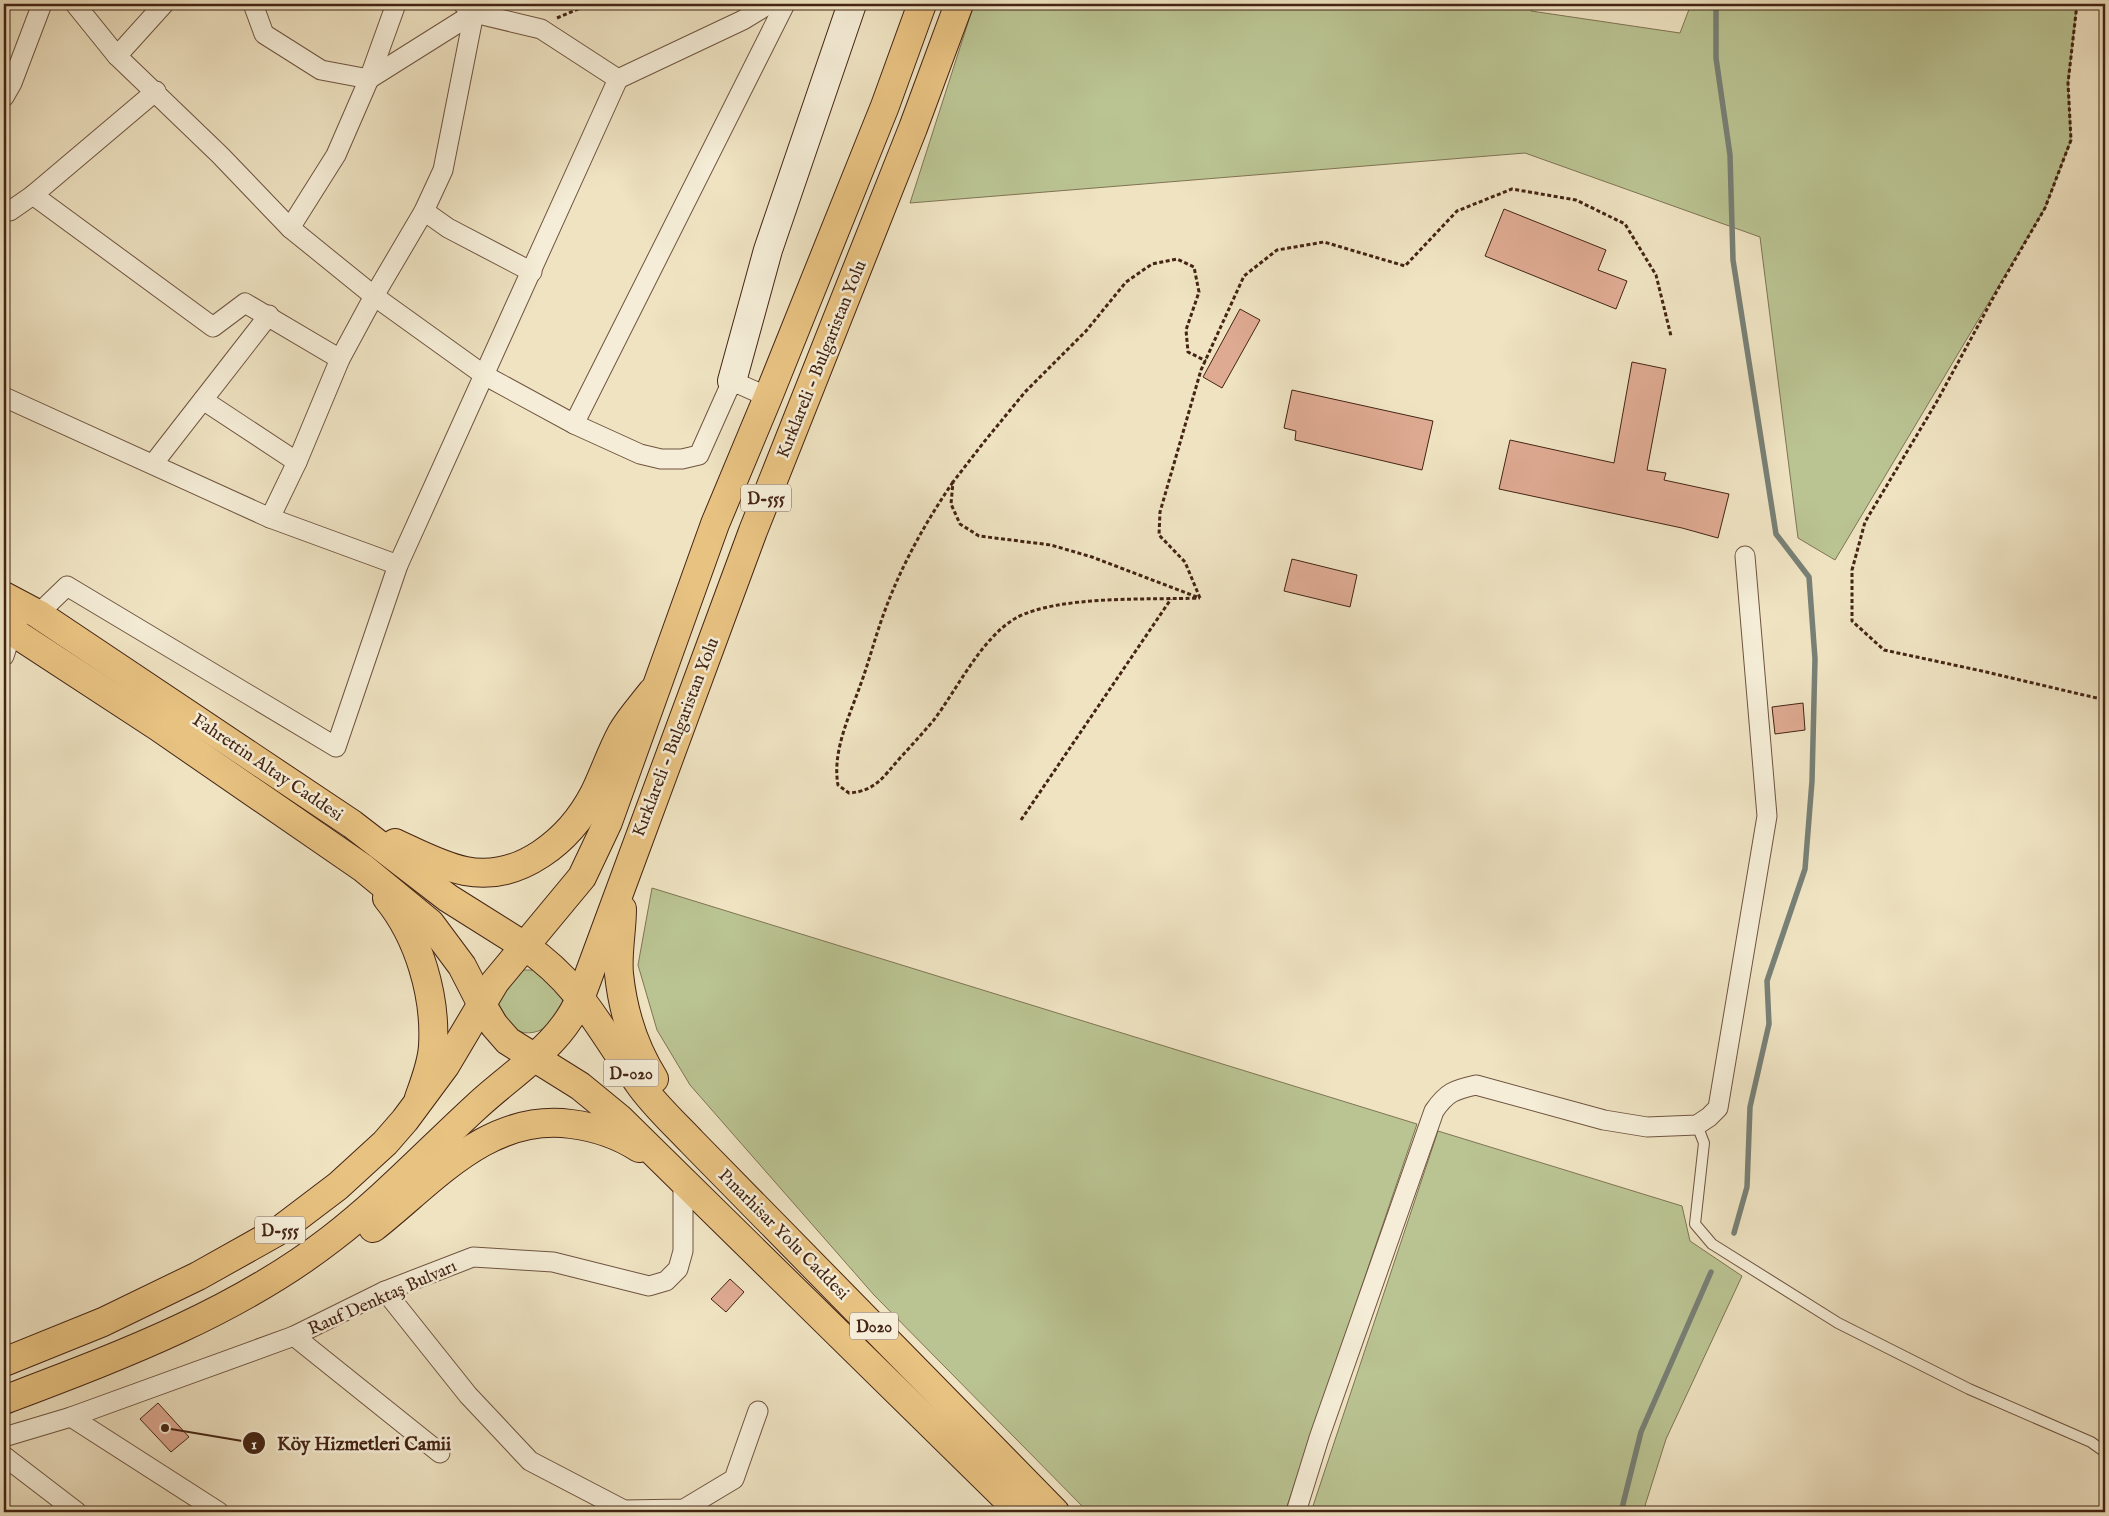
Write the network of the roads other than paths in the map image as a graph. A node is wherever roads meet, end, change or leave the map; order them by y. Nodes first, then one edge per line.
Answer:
1 (42, 4) edge
2 (75, 4) edge
3 (164, 4) edge
4 (253, 4) edge
5 (396, 4) edge
6 (769, 4) edge
7 (785, 4) edge
8 (852, 4) edge
9 (922, 4) edge
10 (959, 4) edge
11 (468, 8) edge
12 (117, 56) junction
13 (618, 79) junction
14 (369, 80) junction
15 (156, 91) junction
16 (4, 97) edge
17 (34, 195) junction
18 (4, 208) edge
19 (424, 211) junction
20 (290, 228) junction
21 (532, 272) junction
22 (374, 296) junction
23 (269, 315) junction
24 (340, 358) junction
25 (484, 374) junction
26 (732, 381) junction
27 (4, 397) edge
28 (768, 397) junction
29 (203, 400) junction
30 (574, 424) junction
31 (297, 462) junction
32 (153, 464) junction
33 (270, 518) junction
34 (1745, 556) dead end
35 (398, 565) junction
36 (4, 596) edge
37 (33, 612) junction
38 (6, 638) edge
39 (657, 685) junction
40 (352, 824) junction
41 (334, 847) junction
42 (622, 879) junction
43 (526, 947) junction
44 (580, 996) junction
45 (481, 1003) junction
46 (535, 1058) junction
47 (415, 1108) junction
48 (1697, 1125) junction
49 (692, 1142) junction
50 (683, 1179) junction
51 (385, 1291) junction
52 (238, 1300) junction
53 (294, 1336) junction
54 (4, 1362) edge
55 (4, 1400) edge
56 (758, 1411) dead end
57 (71, 1417) junction
58 (4, 1437) edge
59 (2105, 1452) edge
60 (440, 1453) dead end
61 (4, 1456) edge
62 (69, 1510) edge
63 (219, 1512) edge
64 (1020, 1512) edge
65 (1055, 1512) edge
66 (1296, 1512) edge

1 - 16 street
2 - 12 street
3 - 12 street
4 - 14 street
5 - 14 street
6 - 13 street
7 - 30 street
8 - 26 street
9 - 28 main road, Kırklareli - Bulgaristan Yolu / D-555
10 - 42 main road, Kırklareli - Bulgaristan Yolu / D-555
11 - 13 street
11 - 14 street
11 - 19 street
12 - 15 street
13 - 21 street
14 - 20 street
15 - 17 street
15 - 20 street
17 - 18 street
17 - 23 street
19 - 21 street
19 - 22 street
20 - 22 street
21 - 25 street
22 - 24 street
22 - 25 street
23 - 24 street
23 - 29 street
24 - 31 street
25 - 30 street
25 - 35 street
26 - 28 street
26 - 30 street
27 - 32 street
28 - 39 main road, Kırklareli - Bulgaristan Yolu / D-555
29 - 31 street
29 - 32 street
31 - 33 street
32 - 33 street
33 - 35 street
34 - 48 street
35 - 37 street
36 - 37 main road, Fahrettin Altay Caddesi
37 - 38 street
37 - 40 main road, Fahrettin Altay Caddesi
38 - 41 main road, Fahrettin Altay Caddesi
39 - 40 main road
39 - 43 main road, Kırklareli - Bulgaristan Yolu / D-555
40 - 43 main road, Fahrettin Altay Caddesi
41 - 45 main road, Fahrettin Altay Caddesi
41 - 47 main road
42 - 44 main road, Kırklareli - Bulgaristan Yolu / D-555
42 - 49 main road
43 - 44 main road, Pınarhisar Yolu Caddesi / D-020
43 - 45 main road, D-555
44 - 46 main road, D-555
44 - 49 main road, Pınarhisar Yolu Caddesi / D-020
45 - 46 main road, Pınarhisar Yolu Caddesi
45 - 47 main road, D-555
46 - 50 main road, Pınarhisar Yolu Caddesi
46 - 52 main road, D-555
47 - 54 main road, D-555
48 - 59 lane
48 - 66 street
49 - 65 main road, Pınarhisar Yolu Caddesi / D020
50 - 51 street, Rauf Denktaş Bulvarı
50 - 52 main road
50 - 64 main road, Pınarhisar Yolu Caddesi / D020
51 - 53 street, Rauf Denktaş Bulvarı
51 - 56 street
52 - 55 main road, D-555
53 - 57 street, Rauf Denktaş Bulvarı
53 - 60 street
57 - 58 street, Rauf Denktaş Bulvarı
57 - 63 street
61 - 62 street

